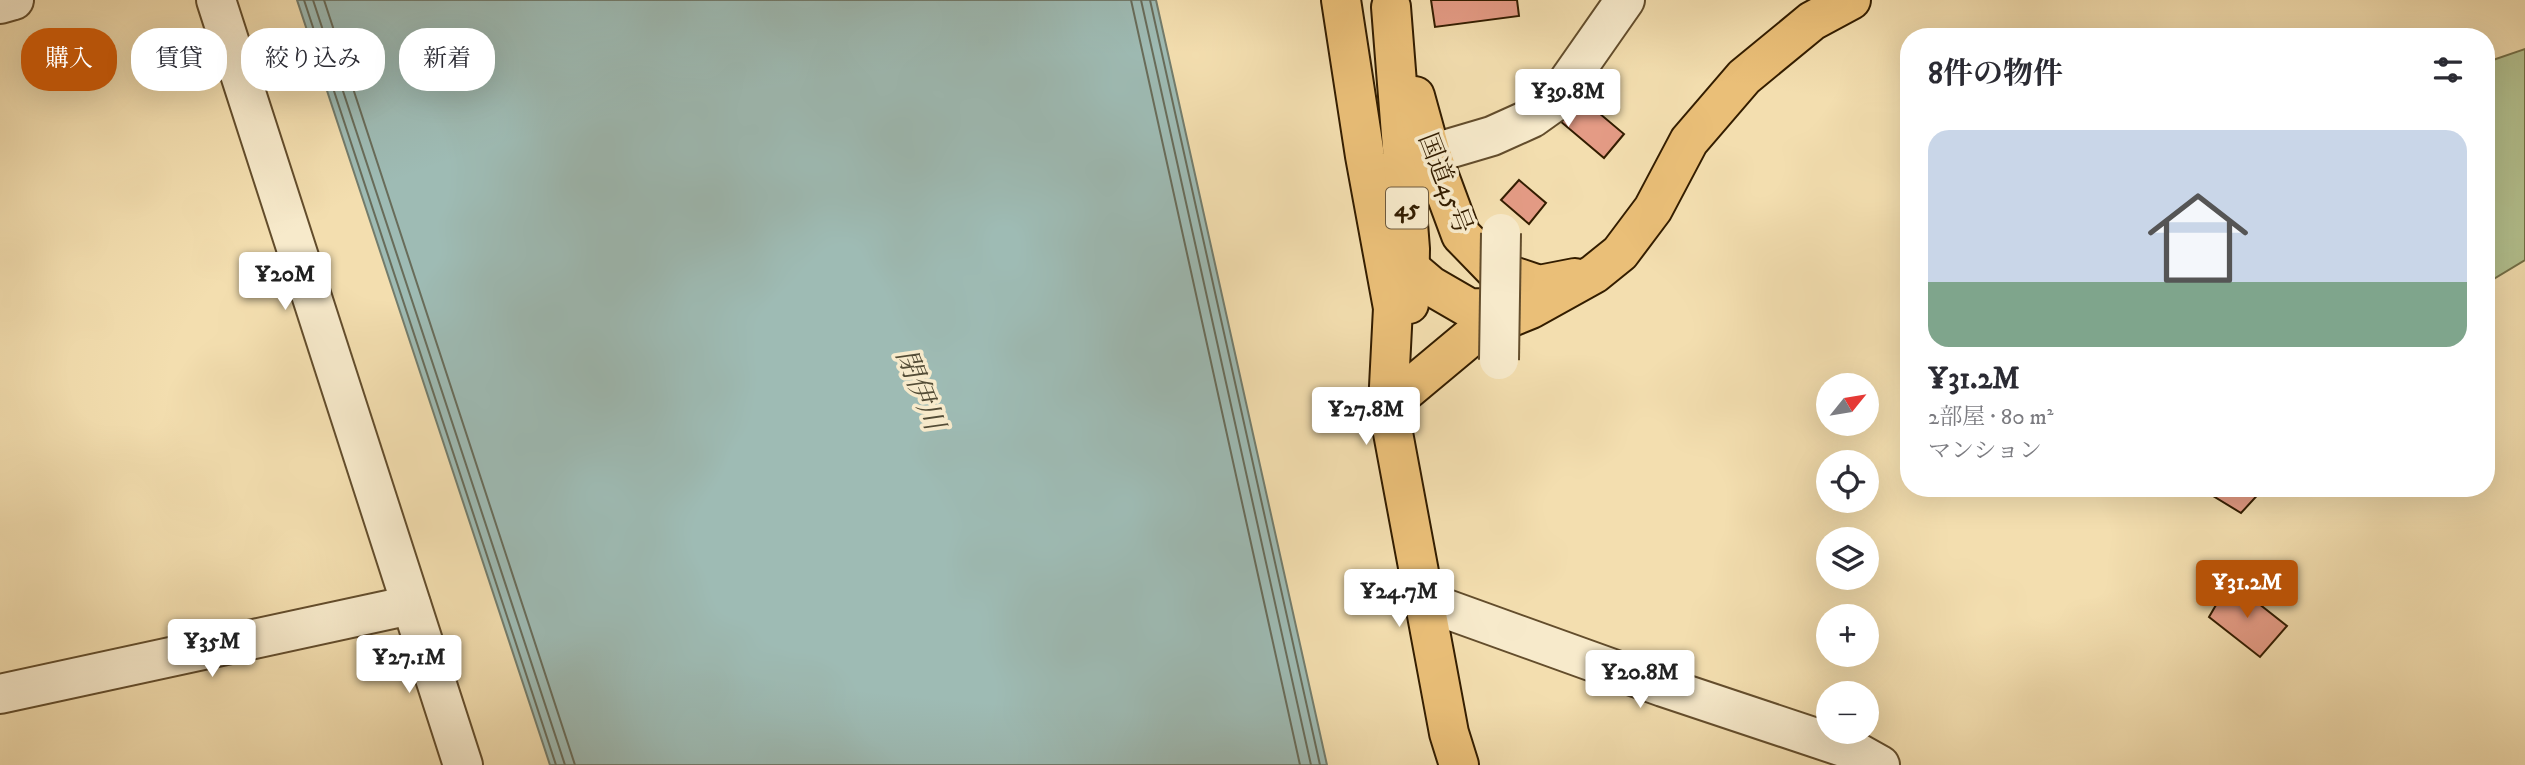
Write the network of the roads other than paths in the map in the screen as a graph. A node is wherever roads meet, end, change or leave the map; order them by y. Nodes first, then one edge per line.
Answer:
1 (14, 0) edge
2 (216, 0) edge
3 (1342, 0) edge
4 (1625, 0) edge
5 (1851, 0) edge
6 (0, 4) edge
7 (1391, 4) edge
8 (1432, 154) junction
9 (1501, 233) dead end
10 (1495, 270) junction
11 (1594, 274) junction
12 (1405, 280) junction
13 (1531, 309) junction
14 (1499, 360) dead end
15 (1388, 406) junction
16 (1424, 601) junction
17 (411, 605) junction
18 (0, 694) edge
19 (463, 765) edge
20 (1460, 765) edge
21 (1880, 765) edge

1 - 6 street
2 - 17 street
3 - 12 main road, 45
4 - 8 street
5 - 11 main road, 45
7 - 8 main road, 国道45号 / 45
7 - 12 main road, 45
8 - 10 main road, 国道45号 / 45
9 - 14 street, bridge
10 - 11 main road, 国道45号 / 45
10 - 12 main road
11 - 13 main road, 45
12 - 13 main road
12 - 15 main road, 45
13 - 15 main road, 45
15 - 16 main road
16 - 20 main road
16 - 21 street
17 - 18 street
17 - 19 street

